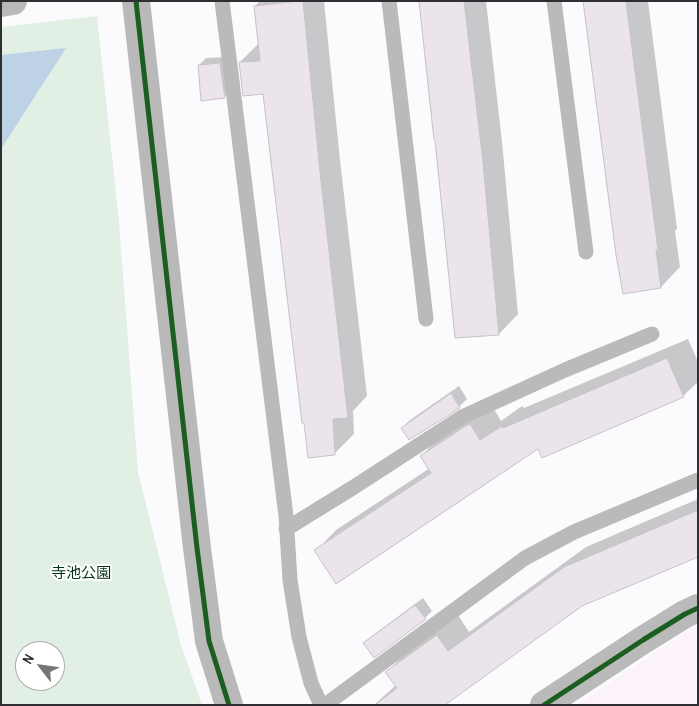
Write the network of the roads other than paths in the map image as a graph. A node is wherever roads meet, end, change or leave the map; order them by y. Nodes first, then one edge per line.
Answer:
1 (13, 1) edge
2 (136, 1) edge
3 (222, 1) edge
4 (388, 1) edge
5 (554, 1) edge
6 (1, 3) edge
7 (586, 252) dead end
8 (426, 319) dead end
9 (652, 334) dead end
10 (698, 480) edge
11 (286, 529) junction
12 (698, 608) edge
13 (229, 705) edge
14 (321, 705) edge
15 (325, 705) edge
16 (544, 705) edge

1 - 6 street
2 - 13 street
3 - 11 lane
4 - 8 lane
5 - 7 lane
9 - 11 lane
10 - 15 lane
11 - 14 lane
12 - 16 street

